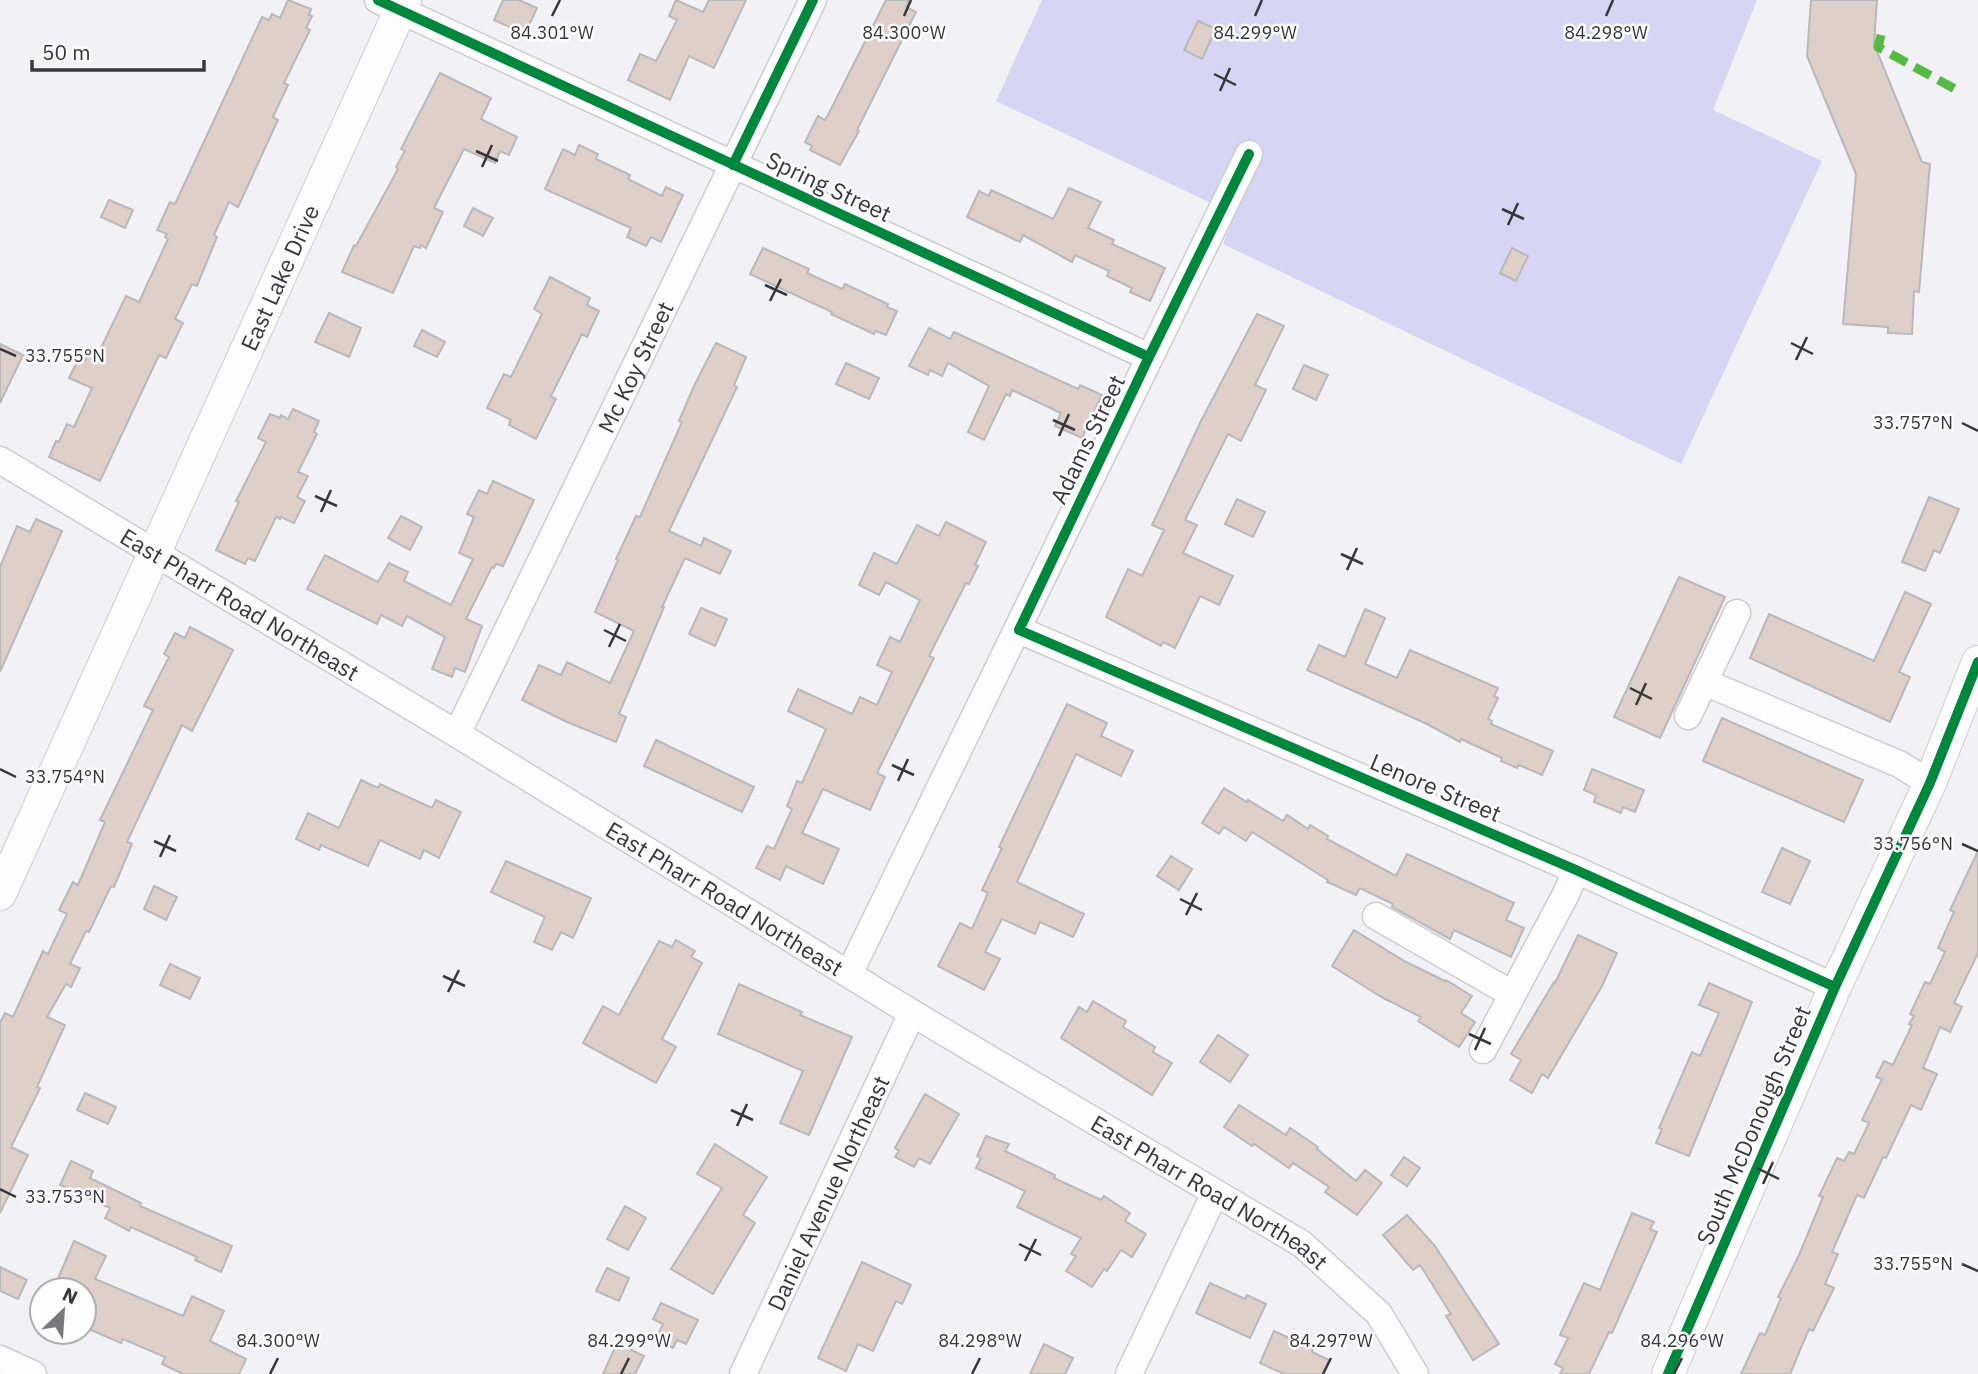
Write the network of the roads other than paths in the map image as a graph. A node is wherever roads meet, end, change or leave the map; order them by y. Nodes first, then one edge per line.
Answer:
1 (813, 0) edge
2 (394, 4) edge
3 (1249, 154) dead end
4 (733, 165) junction
5 (1149, 357) junction
6 (0, 460) edge
7 (154, 554) junction
8 (1737, 613) dead end
9 (1019, 630) junction
10 (1978, 662) edge
11 (1704, 682) junction
12 (1688, 716) dead end
13 (457, 734) junction
14 (1930, 783) junction
15 (1576, 870) junction
16 (0, 894) edge
17 (1376, 916) dead end
18 (849, 974) junction
19 (1835, 987) junction
20 (1512, 994) junction
21 (912, 1013) junction
22 (1483, 1049) dead end
23 (1215, 1193) junction
24 (0, 1359) edge
25 (33, 1374) edge
26 (743, 1374) edge
27 (1129, 1374) edge
28 (1415, 1374) edge
29 (1668, 1374) edge

1 - 4 street, Mc Koy Street
2 - 4 street, Spring Street
2 - 7 street, East Lake Drive
3 - 5 street, Adams Street
4 - 5 street, Spring Street
4 - 13 street, Mc Koy Street
5 - 9 street, Adams Street
6 - 7 street, East Pharr Road Northeast
7 - 13 street, East Pharr Road Northeast
7 - 16 street, East Lake Drive
8 - 11 street
9 - 15 street, Lenore Street
9 - 18 street, Adams Street
10 - 14 street, South McDonough Street
11 - 12 street
11 - 14 street
13 - 18 street, East Pharr Road Northeast
14 - 19 street, South McDonough Street
15 - 19 street, Lenore Street
15 - 20 street
17 - 20 street
18 - 21 street, East Pharr Road Northeast
19 - 29 street, South McDonough Street
20 - 22 street
21 - 23 street, East Pharr Road Northeast
21 - 26 street, Daniel Avenue Northeast
23 - 27 street
23 - 28 street, East Pharr Road Northeast
24 - 25 street

